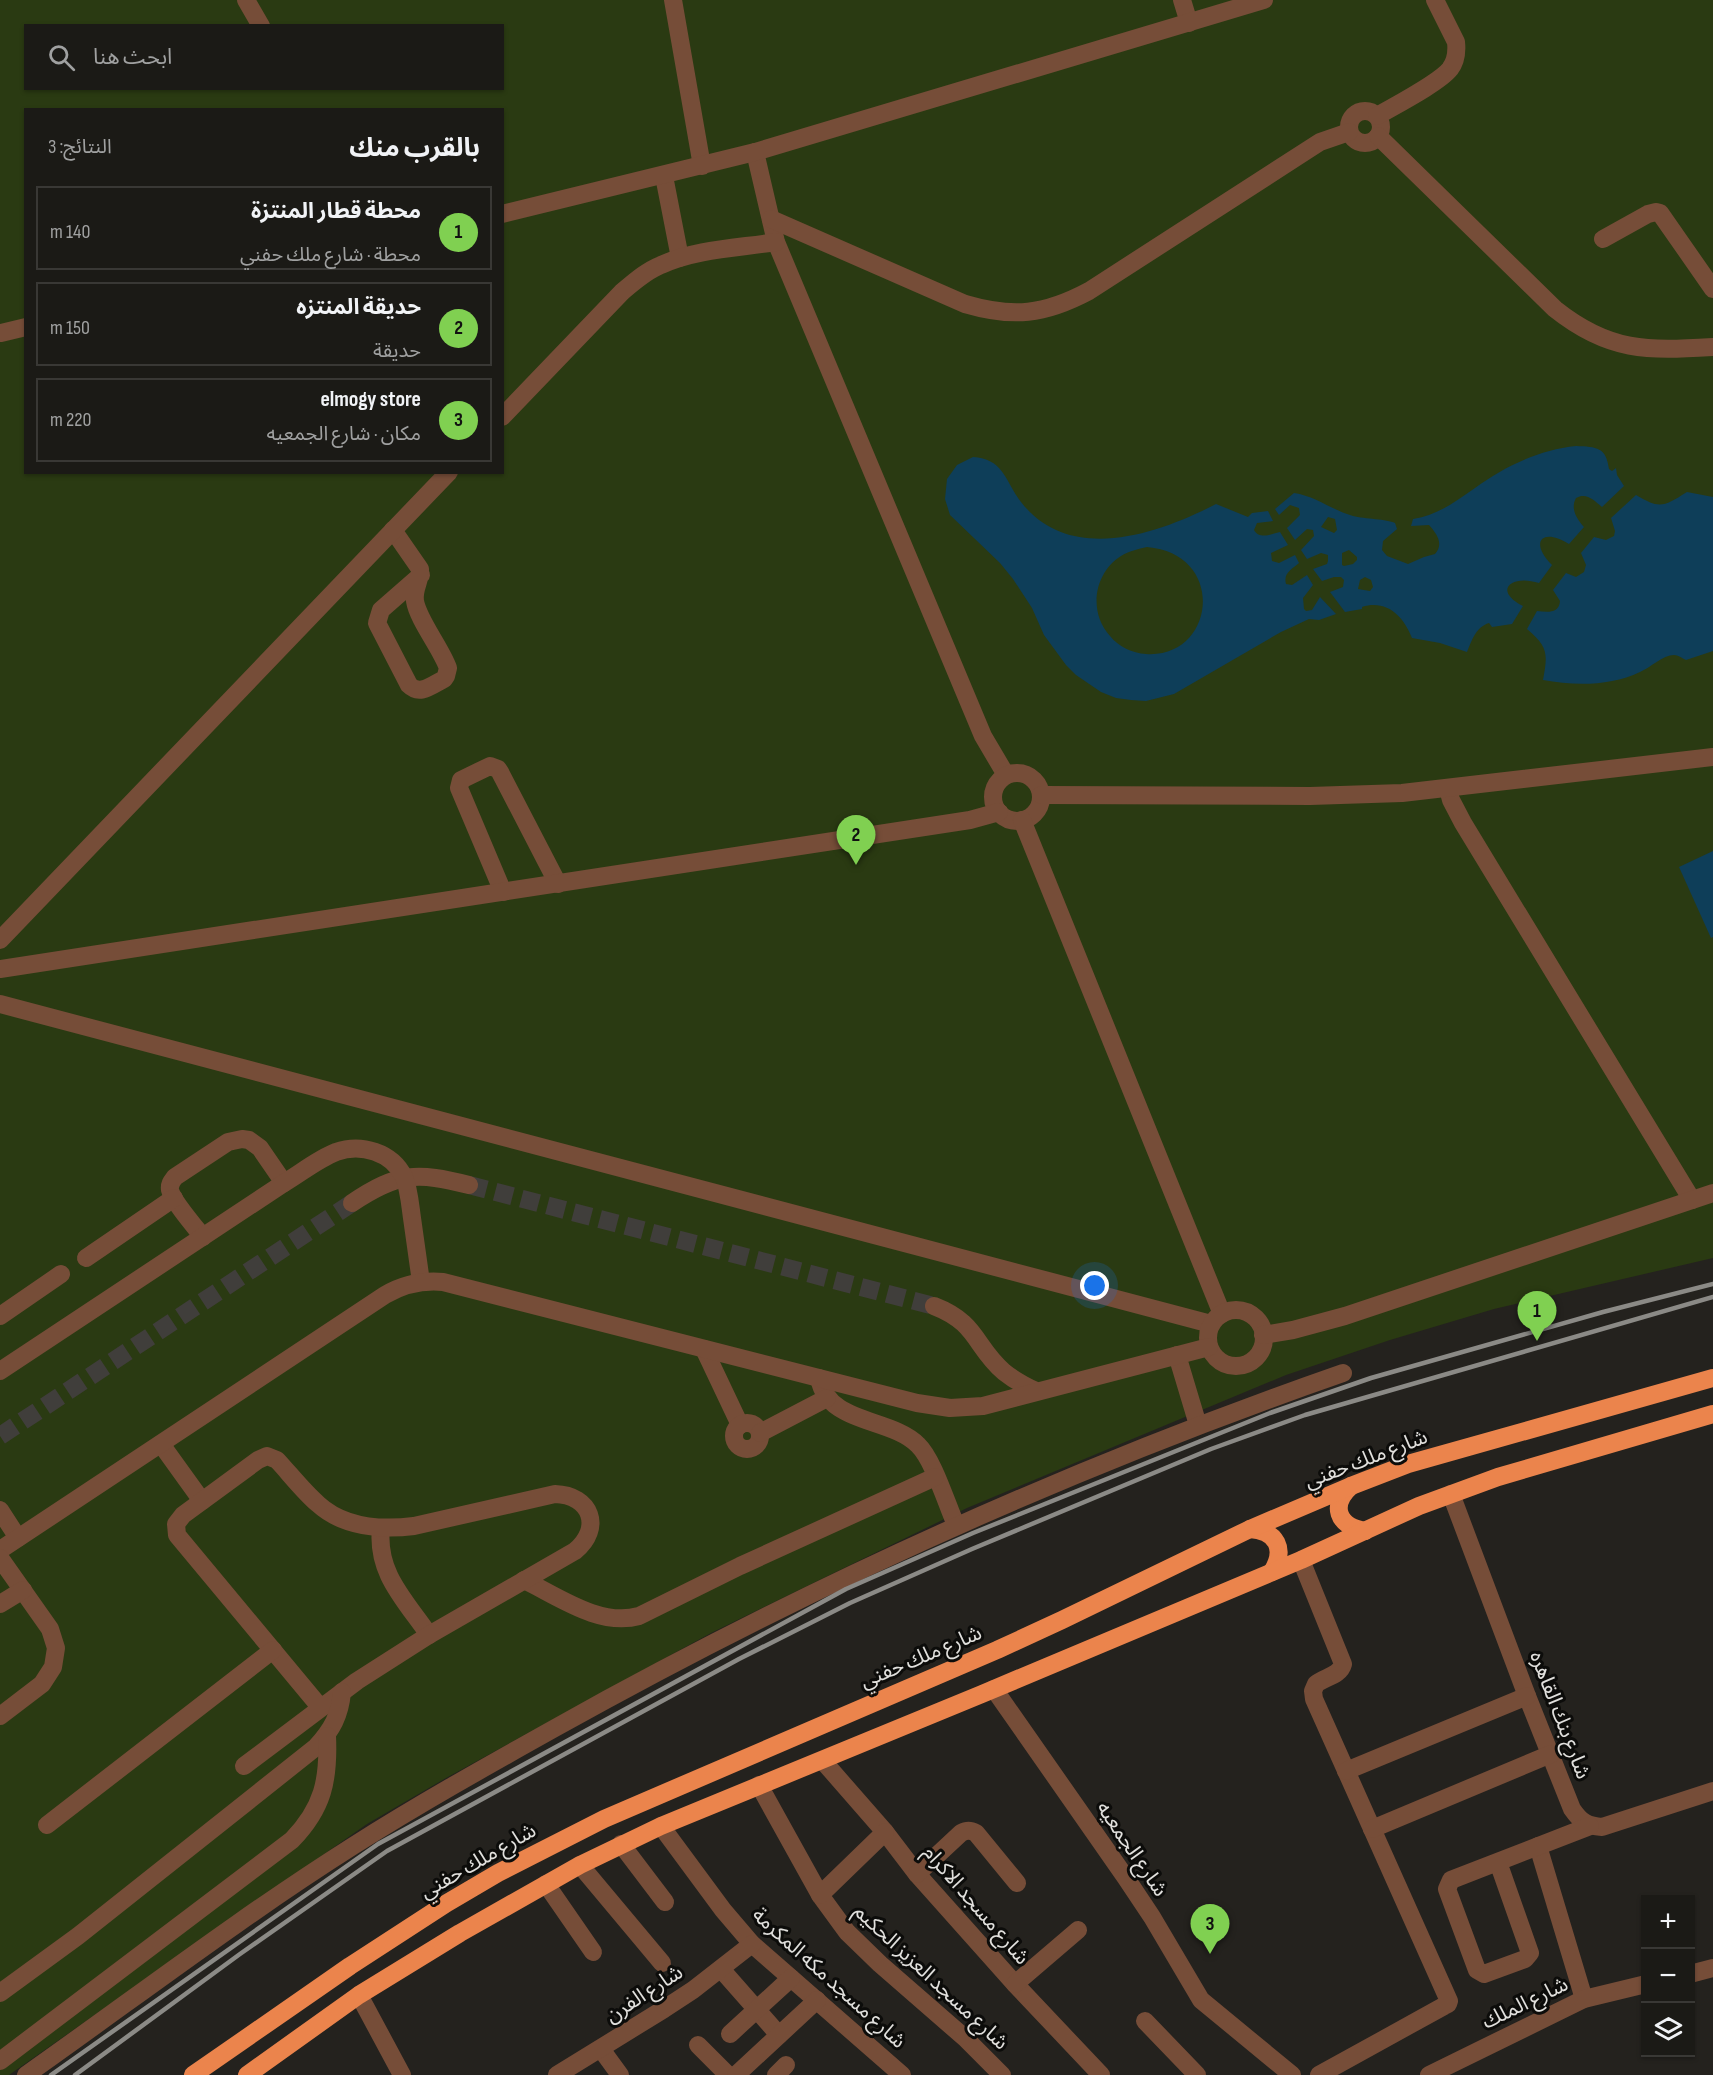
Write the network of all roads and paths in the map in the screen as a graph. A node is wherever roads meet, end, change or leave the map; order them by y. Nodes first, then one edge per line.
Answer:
1 (246, 0) edge
2 (673, 0) edge
3 (1182, 0) edge
4 (1264, 0) edge
5 (1435, 0) edge
6 (1189, 22) junction
7 (260, 24) edge
8 (1377, 116) junction
9 (1349, 132) junction
10 (1378, 136) junction
11 (755, 152) junction
12 (702, 166) junction
13 (663, 176) junction
14 (504, 214) edge
15 (771, 219) junction
16 (1603, 239) dead end
17 (776, 242) junction
18 (680, 258) junction
19 (1713, 289) edge
20 (24, 328) edge
21 (0, 336) edge
22 (1713, 347) edge
23 (504, 415) edge
24 (447, 474) edge
25 (393, 530) junction
26 (421, 574) junction
27 (1713, 757) edge
28 (1006, 776) junction
29 (1448, 789) junction
30 (1041, 795) junction
31 (999, 812) junction
32 (1022, 820) junction
33 (558, 884) junction
34 (503, 892) junction
35 (0, 940) edge
36 (0, 969) edge
37 (0, 1004) edge
38 (404, 1177) junction
39 (284, 1183) junction
40 (469, 1185) tunnel mouth
41 (1713, 1193) edge
42 (174, 1198) junction
43 (1692, 1200) junction
44 (352, 1203) tunnel mouth
45 (203, 1237) junction
46 (86, 1258) dead end
47 (61, 1274) dead end
48 (421, 1282) junction
49 (934, 1306) tunnel mouth
50 (0, 1316) edge
51 (1217, 1319) junction
52 (1263, 1335) junction
53 (1209, 1347) junction
54 (704, 1349) junction
55 (1177, 1355) junction
56 (0, 1371) edge
57 (1343, 1373) dead end
58 (819, 1378) junction
59 (1713, 1378) edge
60 (1036, 1391) junction
61 (827, 1398) junction
62 (1712, 1415) edge
63 (1198, 1425) junction
64 (161, 1444) junction
65 (935, 1477) junction
66 (1351, 1486) junction
67 (1451, 1494) junction
68 (202, 1501) junction
69 (0, 1510) edge
70 (956, 1525) junction
71 (381, 1528) junction
72 (1250, 1529) junction
73 (1365, 1531) junction
74 (18, 1538) junction
75 (0, 1550) edge
76 (0, 1558) edge
77 (1300, 1560) junction
78 (1272, 1572) junction
79 (524, 1580) junction
80 (23, 1590) junction
81 (0, 1604) edge
82 (429, 1635) junction
83 (273, 1650) junction
84 (994, 1689) junction
85 (342, 1692) junction
86 (1527, 1696) junction
87 (320, 1707) junction
88 (0, 1716) edge
89 (327, 1736) junction
90 (1551, 1754) junction
91 (823, 1761) junction
92 (244, 1766) dead end
93 (1346, 1771) junction
94 (759, 1785) junction
95 (1713, 1791) edge
96 (46, 1826) dead end
97 (661, 1826) junction
98 (1590, 1826) junction
99 (1372, 1829) junction
100 (885, 1832) junction
101 (621, 1844) junction
102 (1538, 1846) junction
103 (1498, 1862) junction
104 (580, 1865) junction
105 (917, 1874) junction
106 (1017, 1883) dead end
107 (546, 1884) junction
108 (820, 1895) junction
109 (665, 1902) dead end
110 (1078, 1930) dead end
111 (752, 1944) junction
112 (593, 1952) dead end
113 (662, 1963) dead end
114 (1713, 1968) edge
115 (721, 1969) junction
116 (1695, 1973) edge
117 (791, 1978) junction
118 (1015, 1984) junction
119 (1641, 1985) edge
120 (0, 1993) edge
121 (359, 1995) junction
122 (1584, 1999) junction
123 (818, 2000) junction
124 (757, 2010) junction
125 (1145, 2021) dead end
126 (730, 2034) dead end
127 (779, 2035) junction
128 (698, 2045) dead end
129 (601, 2049) junction
130 (0, 2061) edge
131 (890, 2071) edge
132 (562, 2074) edge
133 (26, 2075) edge
134 (193, 2075) edge
135 (247, 2075) edge
136 (402, 2075) edge
137 (620, 2075) edge
138 (728, 2075) edge
139 (736, 2075) edge
140 (1002, 2075) edge
141 (1101, 2075) edge
142 (1197, 2075) edge
143 (1292, 2075) edge
144 (1318, 2075) edge
145 (1429, 2075) edge

1 - 7 street
2 - 12 street
3 - 6 street
4 - 6 street
5 - 8 street
6 - 11 street
8 - 9 street
8 - 10 street
9 - 10 street
9 - 15 street
10 - 22 street
11 - 12 street
11 - 15 street
12 - 13 street
13 - 14 street
13 - 18 street
15 - 17 street
16 - 19 street
17 - 18 street
17 - 28 street
18 - 23 street
20 - 21 street
24 - 25 street
25 - 26 street
25 - 35 street
26 - 26 street
27 - 29 street
28 - 30 street
28 - 31 street
29 - 30 street
29 - 43 street
30 - 32 street
31 - 32 street
31 - 33 street
32 - 51 street
33 - 34 street
33 - 34 street
34 - 36 street
37 - 51 street
38 - 39 street
38 - 40 street
38 - 44 street
38 - 48 street
39 - 42 street
39 - 45 street
41 - 43 street
42 - 45 street
42 - 46 street
43 - 52 street
45 - 56 street
47 - 50 street
48 - 54 street
48 - 64 street
49 - 60 street
51 - 52 street
51 - 53 street
52 - 53 street
53 - 55 street
54 - 58 street
54 - 61 street
55 - 60 street
55 - 63 street
57 - 63 street
58 - 60 street
58 - 61 street
59 - 66 highway, شارع ملك حفني
61 - 65 street
62 - 67 highway
63 - 70 street
64 - 68 street
64 - 74 street
65 - 70 street
65 - 79 street
66 - 72 highway, شارع ملك حفني
66 - 73 highway
67 - 73 highway
67 - 86 street, شارع بنك القاهره
68 - 71 street
68 - 83 street
69 - 74 street
70 - 133 street
71 - 79 street
71 - 82 street
72 - 78 highway
72 - 134 highway, شارع ملك حفني
73 - 77 highway
74 - 75 street
76 - 80 street
77 - 78 highway
77 - 93 street
78 - 84 highway
79 - 82 street
80 - 81 street
80 - 88 street
82 - 85 street
83 - 87 street
83 - 96 street
84 - 91 highway
84 - 143 street, شارع الجمعيه
85 - 87 street
85 - 89 street
86 - 90 street, شارع بنك القاهره
86 - 93 street
87 - 92 street
89 - 120 street
89 - 130 street
90 - 98 street, شارع بنك القاهره
90 - 99 street
91 - 94 highway
91 - 100 street, شارع مسجد الاكرام
93 - 99 street
94 - 97 highway
94 - 108 street, شارع مسجد العزيز الحكيم
95 - 98 street
97 - 101 highway
97 - 111 street, شارع مسجد مكه المكرمة
98 - 102 street
99 - 144 street
100 - 105 street, شارع مسجد الاكرام
100 - 108 street
101 - 104 highway
101 - 109 street
102 - 103 street
102 - 122 street
103 - 103 street
104 - 107 highway
104 - 113 street
105 - 106 street
105 - 118 street, شارع مسجد الاكرام
107 - 112 street
107 - 121 highway
108 - 140 street, شارع مسجد العزيز الحكيم
110 - 118 street
111 - 115 street, شارع الفرن
111 - 117 street, شارع مسجد مكه المكرمة
114 - 116 street
115 - 124 street
115 - 129 street, شارع الفرن
117 - 123 street, شارع مسجد مكه المكرمة
117 - 124 street
118 - 141 street, شارع مسجد الاكرام
119 - 122 street, شارع الملك
121 - 135 highway
121 - 136 street
122 - 145 street, شارع الملك
123 - 127 street
123 - 131 street, شارع مسجد مكه المكرمة
124 - 126 street
124 - 127 street
125 - 142 street
127 - 139 street
128 - 138 street
129 - 132 street, شارع الفرن
129 - 137 street

